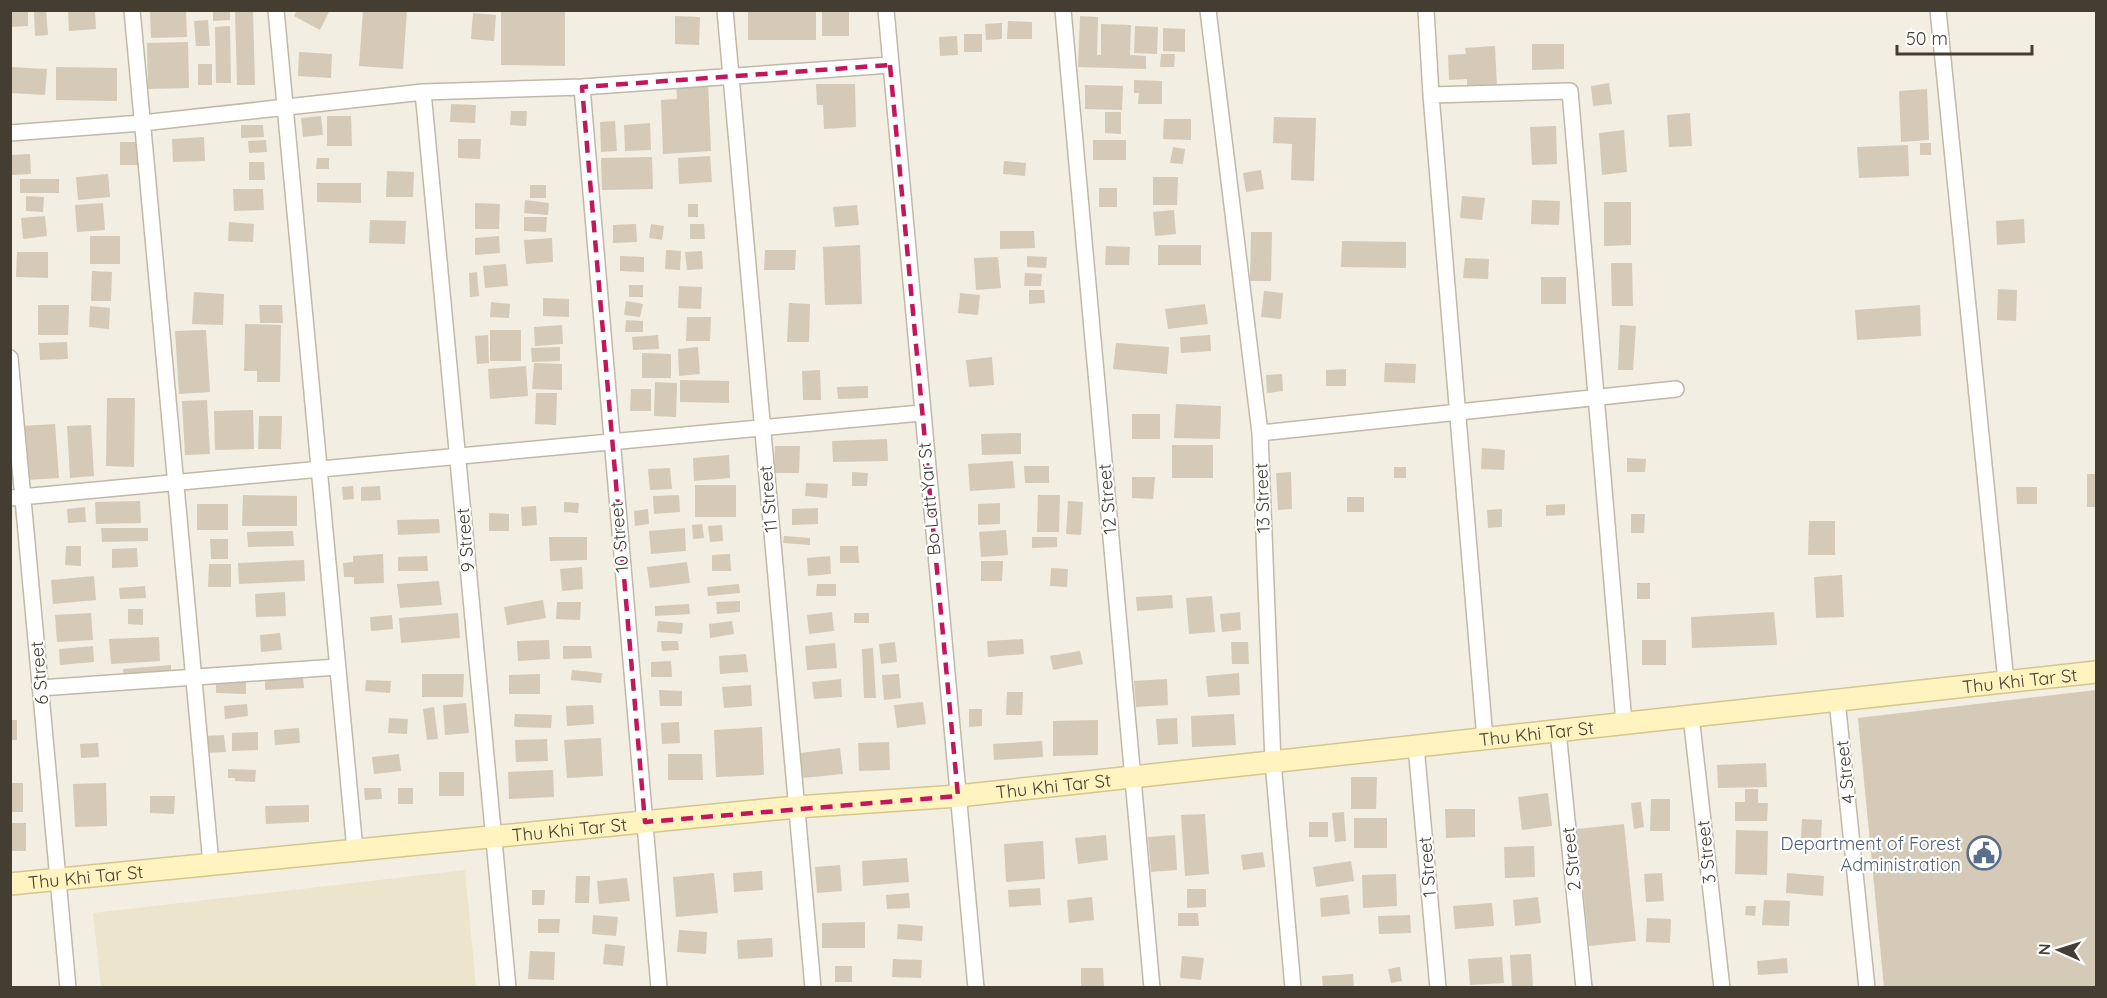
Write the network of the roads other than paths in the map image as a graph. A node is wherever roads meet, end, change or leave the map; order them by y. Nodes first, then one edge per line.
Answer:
1 (132, 10) edge
2 (276, 10) edge
3 (725, 10) edge
4 (886, 10) edge
5 (1063, 10) edge
6 (1208, 10) edge
7 (1426, 10) edge
8 (1938, 10) edge
9 (890, 65) junction
10 (731, 76) junction
11 (582, 87) junction
12 (423, 92) junction
13 (1431, 95) junction
14 (285, 108) junction
15 (142, 123) junction
16 (10, 133) edge
17 (10, 358) edge
18 (1676, 389) dead end
19 (1596, 397) junction
20 (1457, 411) junction
21 (921, 413) junction
22 (761, 428) junction
23 (1260, 433) junction
24 (611, 442) junction
25 (457, 456) junction
26 (318, 470) junction
27 (174, 483) junction
28 (16, 498) edge
29 (337, 667) junction
30 (2097, 672) edge
31 (193, 678) junction
32 (2007, 682) junction
33 (40, 688) junction
34 (1837, 700) junction
35 (1691, 716) junction
36 (1624, 723) junction
37 (1558, 730) junction
38 (1485, 739) junction
39 (1416, 746) junction
40 (1273, 762) junction
41 (1132, 777) junction
42 (958, 796) junction
43 (796, 807) junction
44 (645, 822) junction
45 (494, 837) junction
46 (354, 850) junction
47 (211, 864) junction
48 (58, 879) junction
49 (10, 884) edge
50 (68, 987) edge
51 (508, 987) edge
52 (659, 987) edge
53 (813, 987) edge
54 (976, 987) edge
55 (1152, 987) edge
56 (1293, 987) edge
57 (1438, 987) edge
58 (1584, 987) edge
59 (1722, 987) edge
60 (1867, 987) edge

1 - 15 street
2 - 14 street
3 - 10 street, 11 Street
4 - 9 street, Bo Latt Yar St
5 - 41 street, 12 Street
6 - 23 street, 13 Street
7 - 13 street
8 - 32 street
9 - 10 street
9 - 21 street, Bo Latt Yar St
10 - 11 street
10 - 22 street, 11 Street
11 - 12 street
11 - 24 street, 10 Street
12 - 14 street
12 - 25 street, 9 Street
13 - 19 street
13 - 20 street
14 - 15 street
14 - 26 street
15 - 16 street
15 - 27 street
17 - 28 street, 6 Street
18 - 19 street
19 - 20 street
19 - 36 street
20 - 23 street
20 - 38 street
21 - 22 street
21 - 42 street, Bo Latt Yar St
22 - 24 street
22 - 43 street, 11 Street
23 - 40 street, 13 Street
24 - 25 street
24 - 44 street, 10 Street
25 - 26 street
25 - 45 street, 9 Street
26 - 27 street
26 - 29 street
27 - 28 street
27 - 31 street
28 - 33 street, 6 Street
29 - 31 street
29 - 46 street
30 - 32 street, Thu Khi Tar St
31 - 33 street
31 - 47 street
32 - 34 street, Thu Khi Tar St
33 - 48 street, 6 Street
34 - 35 street, Thu Khi Tar St
34 - 60 street, 4 Street
35 - 36 street, Thu Khi Tar St
35 - 59 street, 3 Street
36 - 37 street, Thu Khi Tar St
37 - 38 street, Thu Khi Tar St
37 - 58 street, 2 Street
38 - 39 street, Thu Khi Tar St
39 - 40 street, Thu Khi Tar St
39 - 57 street, 1 Street
40 - 41 street, Thu Khi Tar St
40 - 56 street, 13 Street
41 - 42 street, Thu Khi Tar St
41 - 55 street, 12 Street
42 - 43 street, Thu Khi Tar St
42 - 54 street, Bo Latt Yar St
43 - 44 street, Thu Khi Tar St
43 - 53 street, 11 Street
44 - 45 street, Thu Khi Tar St
44 - 52 street, 10 Street
45 - 46 street, Thu Khi Tar St
45 - 51 street, 9 Street
46 - 47 street, Thu Khi Tar St
47 - 48 street, Thu Khi Tar St
48 - 49 street, Thu Khi Tar St
48 - 50 street, 6 Street

